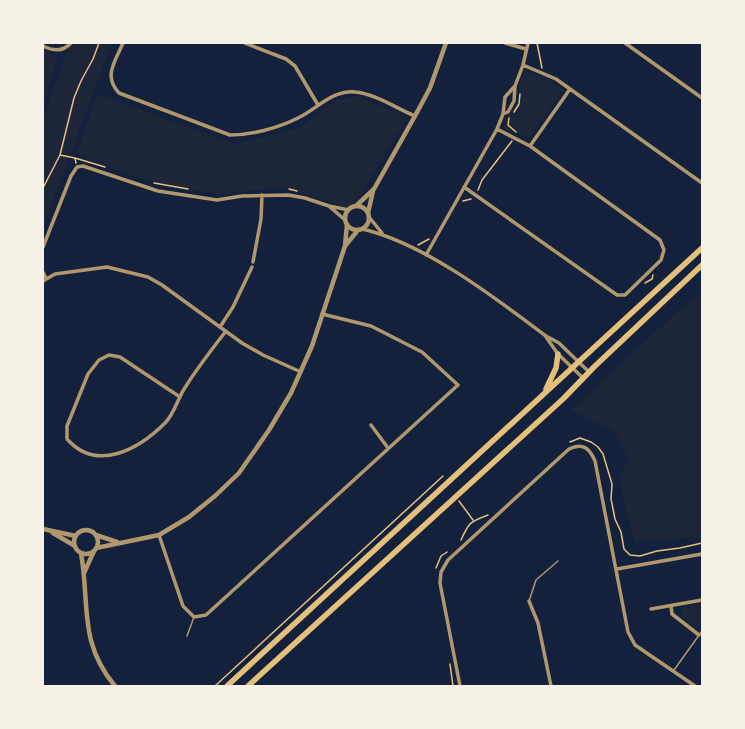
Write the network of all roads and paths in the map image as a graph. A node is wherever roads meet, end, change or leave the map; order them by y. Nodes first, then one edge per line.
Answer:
1 (71, 43) edge
2 (99, 43) edge
3 (123, 43) edge
4 (245, 43) edge
5 (446, 43) edge
6 (506, 43) edge
7 (528, 43) edge
8 (537, 43) edge
9 (625, 43) edge
10 (43, 46) edge
11 (526, 48) junction
12 (523, 65) junction
13 (541, 72) junction
14 (515, 86) junction
15 (520, 88) dead end
16 (570, 89) junction
17 (702, 98) edge
18 (318, 105) junction
19 (503, 114) junction
20 (415, 116) junction
21 (497, 129) junction
22 (514, 137) junction
23 (530, 146) junction
24 (60, 155) junction
25 (75, 158) junction
26 (77, 167) junction
27 (112, 169) dead end
28 (149, 182) dead end
29 (702, 183) edge
30 (464, 187) junction
31 (43, 188) edge
32 (374, 189) junction
33 (192, 190) dead end
34 (285, 190) dead end
35 (301, 192) dead end
36 (262, 195) junction
37 (475, 195) junction
38 (460, 204) dead end
39 (329, 206) junction
40 (356, 206) junction
41 (349, 210) junction
42 (368, 215) junction
43 (346, 222) junction
44 (360, 229) junction
45 (382, 233) junction
46 (433, 240) junction
47 (414, 244) dead end
48 (345, 246) junction
49 (43, 247) edge
50 (702, 248) edge
51 (426, 256) junction
52 (253, 262) dead end
53 (252, 267) dead end
54 (701, 268) edge
55 (43, 272) edge
56 (44, 280) edge
57 (650, 280) dead end
58 (653, 284) dead end
59 (322, 314) junction
60 (220, 327) junction
61 (226, 331) junction
62 (546, 336) junction
63 (558, 354) junction
64 (579, 361) junction
65 (572, 368) junction
66 (301, 372) junction
67 (590, 372) junction
68 (583, 378) junction
69 (544, 393) junction
70 (180, 397) junction
71 (371, 425) dead end
72 (570, 442) dead end
73 (388, 448) junction
74 (443, 476) dead end
75 (459, 501) dead end
76 (490, 514) dead end
77 (474, 520) junction
78 (43, 529) edge
79 (49, 531) junction
80 (96, 535) junction
81 (159, 535) junction
82 (76, 536) junction
83 (119, 542) junction
84 (702, 543) edge
85 (457, 544) dead end
86 (75, 546) junction
87 (95, 550) junction
88 (449, 552) dead end
89 (81, 553) junction
90 (702, 554) edge
91 (558, 561) dead end
92 (617, 568) junction
93 (84, 573) junction
94 (435, 573) dead end
95 (702, 600) edge
96 (529, 601) joint
97 (671, 606) junction
98 (651, 609) dead end
99 (194, 617) junction
100 (701, 633) edge
101 (187, 636) dead end
102 (450, 664) dead end
103 (673, 672) junction
104 (115, 686) edge
105 (215, 686) edge
106 (227, 686) edge
107 (248, 686) edge
108 (453, 686) edge
109 (460, 686) edge
110 (551, 686) edge
111 (695, 686) edge

1 - 10 street
2 - 24 path
3 - 18 street
4 - 18 street
5 - 20 street
6 - 11 street
7 - 11 street
8 - 13 path
9 - 17 street
11 - 12 street
12 - 13 street
12 - 14 street
13 - 16 street
14 - 19 street
14 - 19 street
15 - 22 path
16 - 23 street
16 - 29 street
18 - 20 street
19 - 21 street
20 - 32 street
21 - 22 street
21 - 30 street
22 - 23 street
22 - 37 path
23 - 37 street
24 - 25 path
24 - 31 path
25 - 26 path
25 - 27 path
26 - 36 street
26 - 49 street
28 - 33 path
30 - 37 street
30 - 46 street
32 - 40 street
32 - 42 street
34 - 35 path
36 - 39 street
36 - 52 street
37 - 38 path
39 - 41 street
39 - 43 street
40 - 41 street
40 - 42 street
41 - 43 street
42 - 44 street
42 - 45 street
43 - 44 street
43 - 48 street
44 - 45 street
44 - 48 street
45 - 51 street
46 - 47 path
46 - 51 street
48 - 59 street
50 - 64 main road
51 - 62 street
53 - 60 street
54 - 67 main road
55 - 56 street
56 - 60 street
57 - 58 path
59 - 66 street
59 - 73 street
60 - 61 street
61 - 66 street
61 - 70 street
62 - 63 street
62 - 64 street
63 - 65 street
63 - 69 main road
64 - 65 main road
64 - 67 street
65 - 68 street
65 - 69 main road
66 - 81 street
67 - 68 main road
68 - 107 main road
69 - 106 main road
70 - 70 street
71 - 73 street
72 - 84 path
73 - 99 street
74 - 105 path
75 - 77 path
76 - 77 path
77 - 85 path
78 - 79 street
79 - 82 street
79 - 86 street
80 - 82 street
80 - 83 street
80 - 87 street
81 - 83 street
81 - 99 street
82 - 86 street
83 - 87 street
86 - 89 street
87 - 89 street
87 - 93 street
88 - 94 path
89 - 93 street
90 - 92 street
91 - 96 lane
92 - 103 street
92 - 109 street
93 - 104 street
95 - 97 street
96 - 110 street
97 - 98 street
97 - 100 street
99 - 101 lane
100 - 103 lane
102 - 108 path
103 - 111 street

